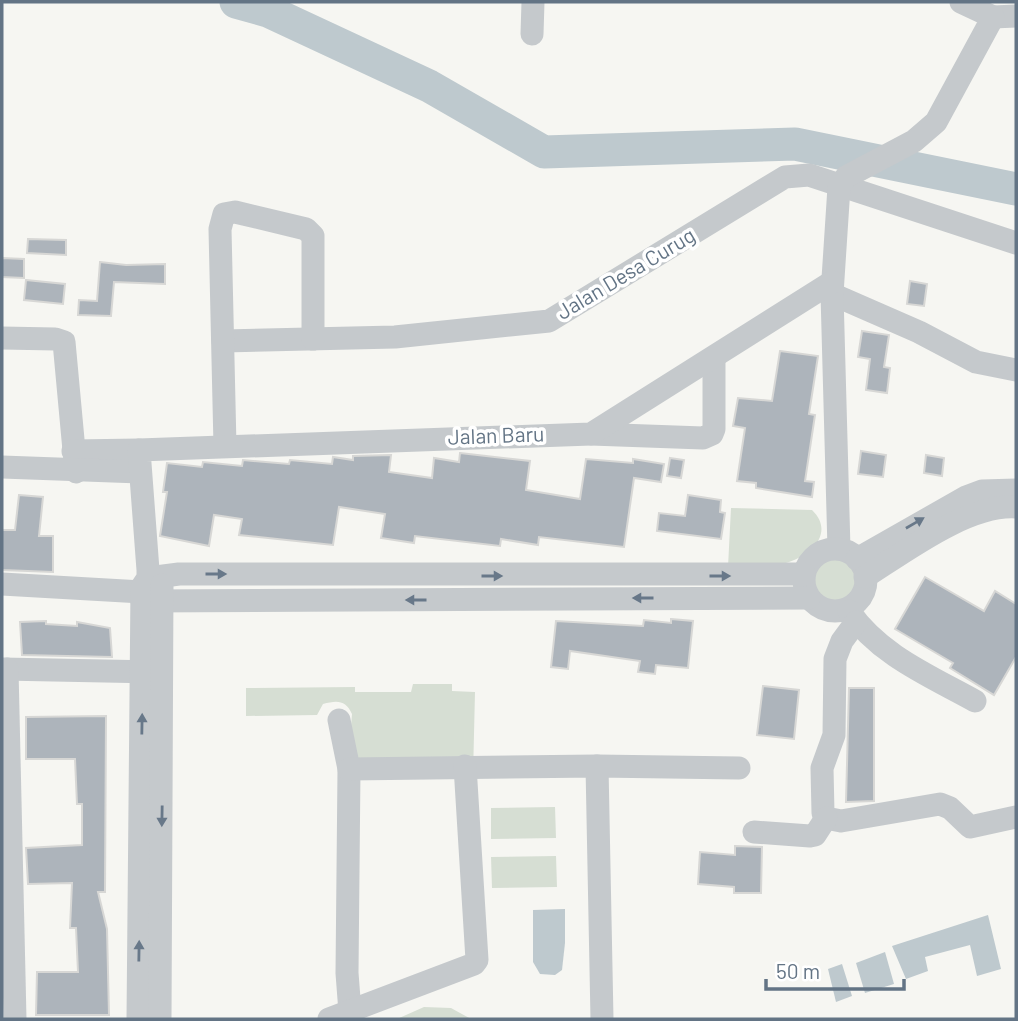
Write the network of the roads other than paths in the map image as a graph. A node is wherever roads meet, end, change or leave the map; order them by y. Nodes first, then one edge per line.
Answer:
1 (533, 2) edge
2 (961, 2) edge
3 (1016, 16) edge
4 (993, 17) junction
5 (532, 34) dead end
6 (843, 182) junction
7 (1016, 243) edge
8 (832, 288) junction
9 (2, 338) edge
10 (313, 339) junction
11 (223, 341) junction
12 (714, 358) junction
13 (1016, 370) edge
14 (592, 434) junction
15 (225, 446) junction
16 (75, 461) junction
17 (139, 461) junction
18 (2, 467) edge
19 (1016, 490) edge
20 (1016, 507) edge
21 (854, 562) junction
22 (804, 574) junction
23 (451, 576) junction
24 (2, 584) edge
25 (151, 586) junction
26 (809, 598) junction
27 (453, 600) junction
28 (852, 615) junction
29 (4, 669) edge
30 (153, 672) junction
31 (975, 701) dead end
32 (340, 720) dead end
33 (465, 766) junction
34 (597, 766) junction
35 (739, 768) dead end
36 (349, 769) junction
37 (6, 792) edge
38 (1016, 817) edge
39 (826, 818) junction
40 (754, 832) dead end
41 (340, 1016) edge
42 (15, 1019) edge
43 (138, 1019) edge
44 (160, 1019) edge
45 (602, 1019) edge

1 - 5 street
2 - 4 street
3 - 4 street
4 - 6 street
6 - 7 street, Jalan Desa Curug
6 - 8 street
6 - 10 street, Jalan Desa Curug
8 - 12 street
8 - 13 street
8 - 21 street
9 - 16 street
10 - 11 street, Jalan Desa Curug
10 - 11 street
11 - 15 street
12 - 14 street
12 - 14 street
14 - 15 street, Jalan Baru
15 - 17 street, Jalan Baru
16 - 17 street, Jalan Baru
16 - 18 street, Jalan Baru
17 - 25 street
21 -> 19 street
20 - 21 street
21 - 22 street
21 - 28 street
23 -> 22 street
22 - 26 street
25 -> 23 street
23 - 27 street
24 - 25 street
27 -> 25 street
25 - 30 street
26 -> 27 street
26 - 28 street
28 - 31 street
28 - 39 street
29 - 30 street
29 - 37 street
43 -> 30 street
30 -> 44 street
32 - 36 street
33 - 34 street
33 - 36 street
33 - 41 street
34 - 35 street
34 - 45 street
36 - 41 street
37 - 42 street
38 - 39 street
39 - 40 street

